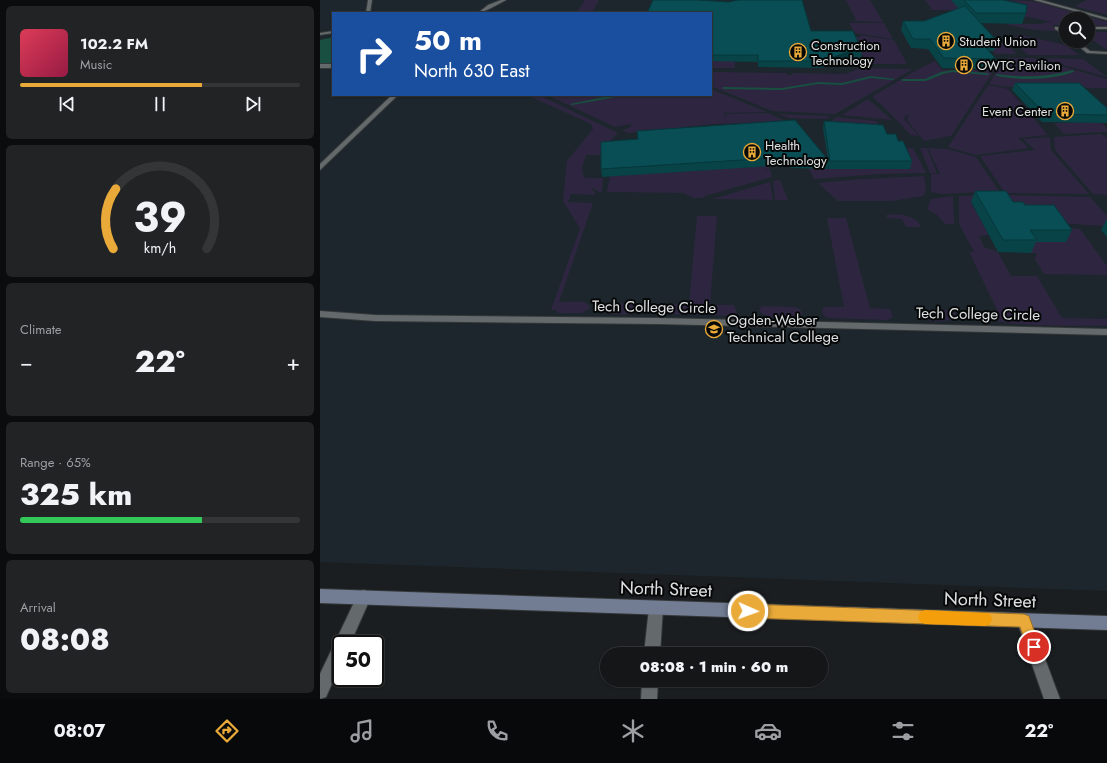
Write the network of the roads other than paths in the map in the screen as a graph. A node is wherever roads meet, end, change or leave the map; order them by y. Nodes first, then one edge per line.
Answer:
1 (370, 0) edge
2 (503, 0) edge
3 (1036, 0) edge
4 (368, 12) edge
5 (481, 12) edge
6 (1107, 19) edge
7 (1095, 28) edge
8 (1107, 28) edge
9 (332, 32) edge
10 (320, 34) edge
11 (1084, 48) edge
12 (1107, 52) edge
13 (320, 66) edge
14 (332, 66) edge
15 (394, 96) edge
16 (330, 158) junction
17 (320, 160) edge
18 (320, 168) edge
19 (320, 314) edge
20 (1107, 332) edge
21 (320, 596) edge
22 (364, 597) junction
23 (656, 608) junction
24 (1024, 620) junction
25 (1107, 623) edge
26 (347, 635) edge
27 (653, 647) edge
28 (332, 666) edge
29 (650, 687) edge
30 (320, 691) edge
31 (649, 699) edge
32 (1052, 699) edge

1 - 4 street
2 - 5 street
3 - 6 street
7 - 8 street
9 - 10 street
11 - 12 street
13 - 14 street
15 - 16 street
16 - 17 street
16 - 18 street
19 - 20 street, Tech College Circle
21 - 22 main road, North Street
22 - 23 main road, North Street
22 - 26 street
23 - 24 main road, North Street
23 - 27 street
24 - 25 main road, North Street
24 - 32 street
28 - 30 street
29 - 31 street

